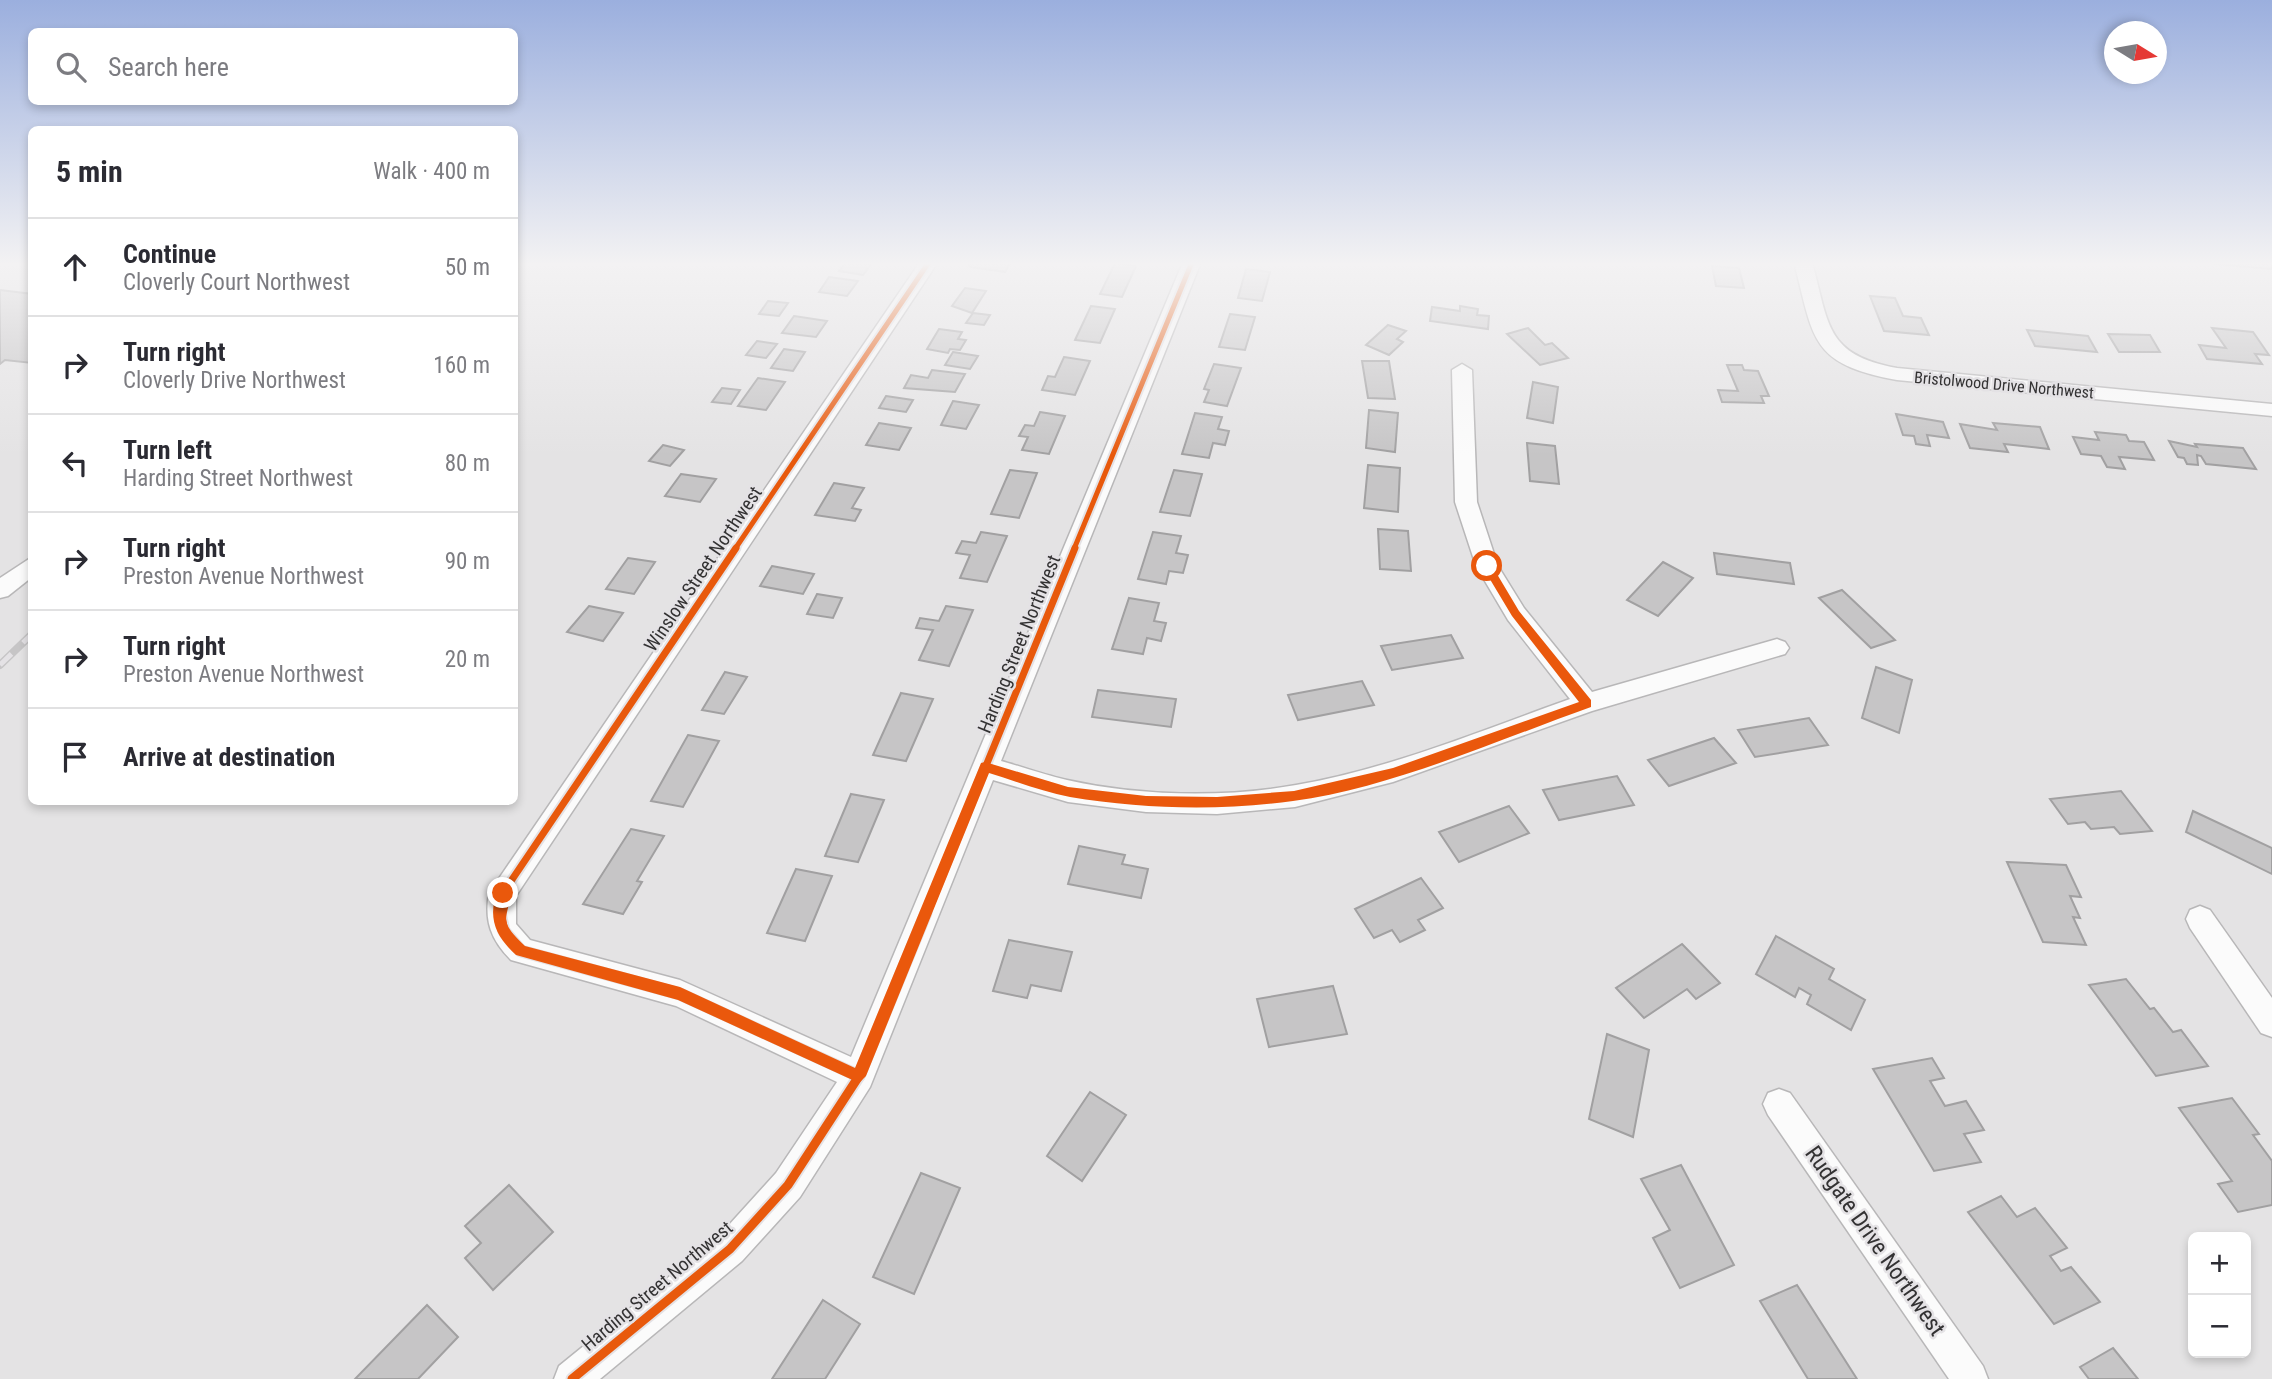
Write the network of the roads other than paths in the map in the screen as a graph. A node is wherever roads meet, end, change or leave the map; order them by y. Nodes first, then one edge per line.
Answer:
1 (886, 326) edge
2 (1166, 326) edge
3 (1824, 326) edge
4 (1462, 370) dead end
5 (2272, 410) edge
6 (28, 568) edge
7 (0, 590) edge
8 (1777, 648) dead end
9 (1587, 704) junction
10 (985, 767) junction
11 (2200, 919) dead end
12 (2272, 1023) edge
13 (859, 1076) junction
14 (1779, 1104) dead end
15 (572, 1379) edge
16 (1970, 1379) edge

1 - 13 street, Winslow Street Northwest
2 - 10 street, Harding Street Northwest
3 - 5 street, Bristolwood Drive Northwest
4 - 9 street
6 - 7 street
8 - 9 street
9 - 10 street
10 - 13 street, Harding Street Northwest
11 - 12 street
13 - 15 street, Harding Street Northwest
14 - 16 street, Rudgate Drive Northwest

